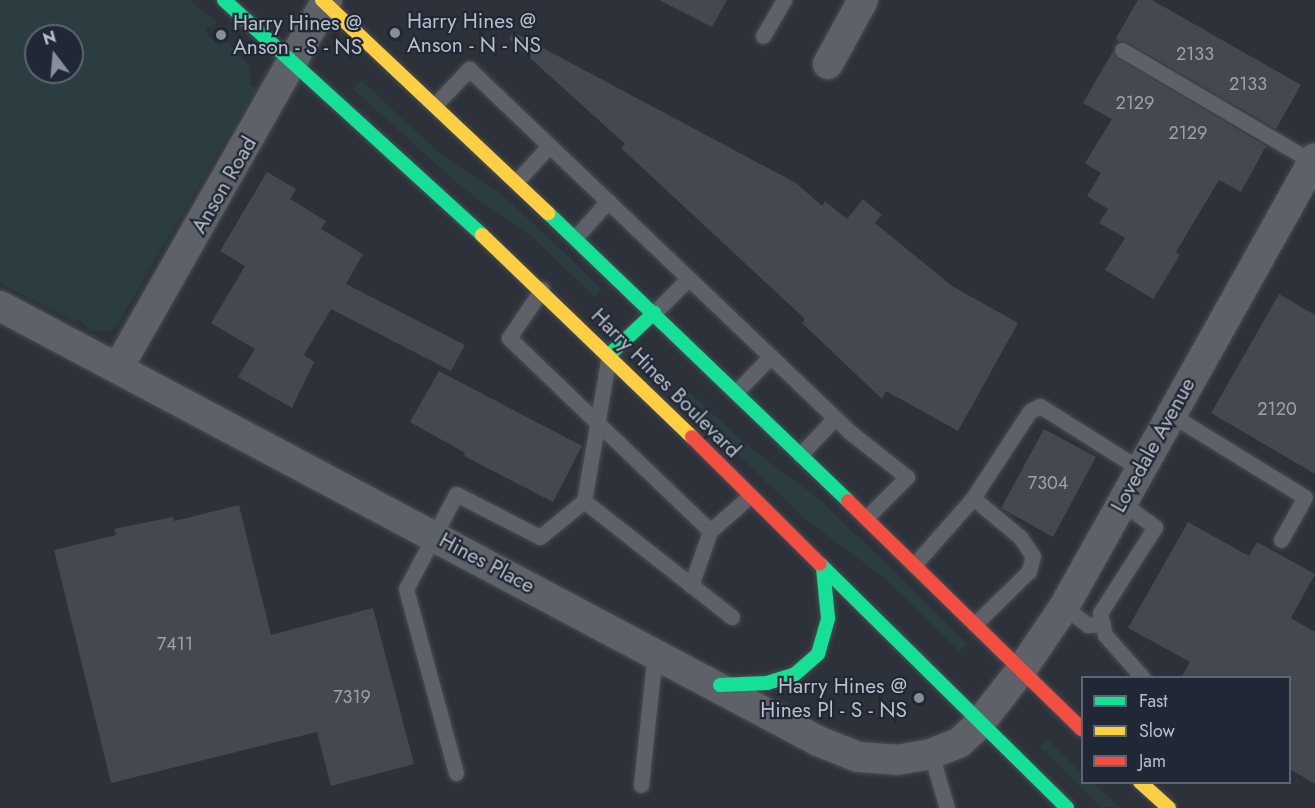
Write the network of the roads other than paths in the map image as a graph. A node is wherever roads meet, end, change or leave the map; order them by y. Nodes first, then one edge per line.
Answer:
1 (224, 0) edge
2 (784, 0) edge
3 (863, 0) edge
4 (325, 1) edge
5 (763, 36) dead end
6 (1122, 50) dead end
7 (294, 60) junction
8 (828, 64) dead end
9 (435, 105) junction
10 (549, 146) junction
11 (1314, 160) edge
12 (516, 182) junction
13 (608, 201) junction
14 (575, 238) junction
15 (689, 278) junction
16 (542, 289) junction
17 (0, 306) edge
18 (654, 313) junction
19 (609, 356) junction
20 (771, 356) junction
21 (118, 368) junction
22 (736, 392) junction
23 (1170, 414) junction
24 (835, 418) junction
25 (595, 422) junction
26 (800, 454) junction
27 (1140, 470) junction
28 (750, 496) junction
29 (973, 498) junction
30 (584, 501) junction
31 (1122, 503) junction
32 (866, 518) junction
33 (710, 531) junction
34 (434, 535) junction
35 (1281, 540) dead end
36 (914, 565) junction
37 (823, 568) junction
38 (691, 586) junction
39 (1064, 607) junction
40 (732, 617) dead end
41 (975, 624) junction
42 (1103, 624) junction
43 (656, 651) junction
44 (1022, 669) junction
45 (1141, 676) edge
46 (720, 685) junction
47 (980, 724) junction
48 (1081, 727) edge
49 (931, 754) junction
50 (456, 773) dead end
51 (1141, 784) edge
52 (641, 785) dead end
53 (947, 808) edge
54 (1067, 808) edge
55 (1169, 808) edge

1 - 7 main road, Harry Hines Boulevard
2 - 5 lane
3 - 8 street
4 - 7 street, Anson Road
4 - 9 main road, Harry Hines Boulevard
6 - 11 lane
7 - 16 main road, Harry Hines Boulevard
7 - 21 street, Anson Road
9 - 10 lane
9 - 12 main road, Harry Hines Boulevard
10 - 12 lane
10 - 13 lane
11 - 23 street, Lovedale Avenue
12 - 14 main road, Harry Hines Boulevard
13 - 14 lane
13 - 15 lane
14 - 18 main road, Harry Hines Boulevard
15 - 18 lane
15 - 20 lane
16 - 19 main road, Harry Hines Boulevard
16 - 25 lane
17 - 21 street, Hines Place
18 - 19 main road
18 - 22 main road, Harry Hines Boulevard
19 - 25 lane
19 - 28 main road, Harry Hines Boulevard
20 - 22 lane
20 - 24 lane
21 - 34 street, Hines Place
22 - 26 main road, Harry Hines Boulevard
23 - 27 street, Lovedale Avenue
23 - 35 lane
24 - 26 lane
24 - 32 lane
25 - 30 lane
25 - 33 lane
26 - 32 main road, Harry Hines Boulevard
27 - 29 lane
27 - 31 street, Lovedale Avenue
28 - 33 lane
28 - 37 main road, Harry Hines Boulevard
29 - 36 lane
29 - 41 lane
30 - 34 lane
30 - 38 lane
31 - 39 street, Lovedale Avenue
31 - 42 lane
32 - 36 main road, Harry Hines Boulevard
33 - 38 lane
34 - 43 street, Hines Place
34 - 50 lane
36 - 41 main road, Harry Hines Boulevard
37 - 46 main road
37 - 47 main road, Harry Hines Boulevard
38 - 40 lane
39 - 42 lane
39 - 44 street, Lovedale Avenue
41 - 44 main road, Harry Hines Boulevard
42 - 45 lane
43 - 46 street, Hines Place
43 - 52 lane
44 - 47 street, Lovedale Avenue
44 - 48 main road, Harry Hines Boulevard
46 - 49 street, Hines Place
47 - 49 street, Hines Place
47 - 54 main road, Harry Hines Boulevard
49 - 53 lane
51 - 55 main road

